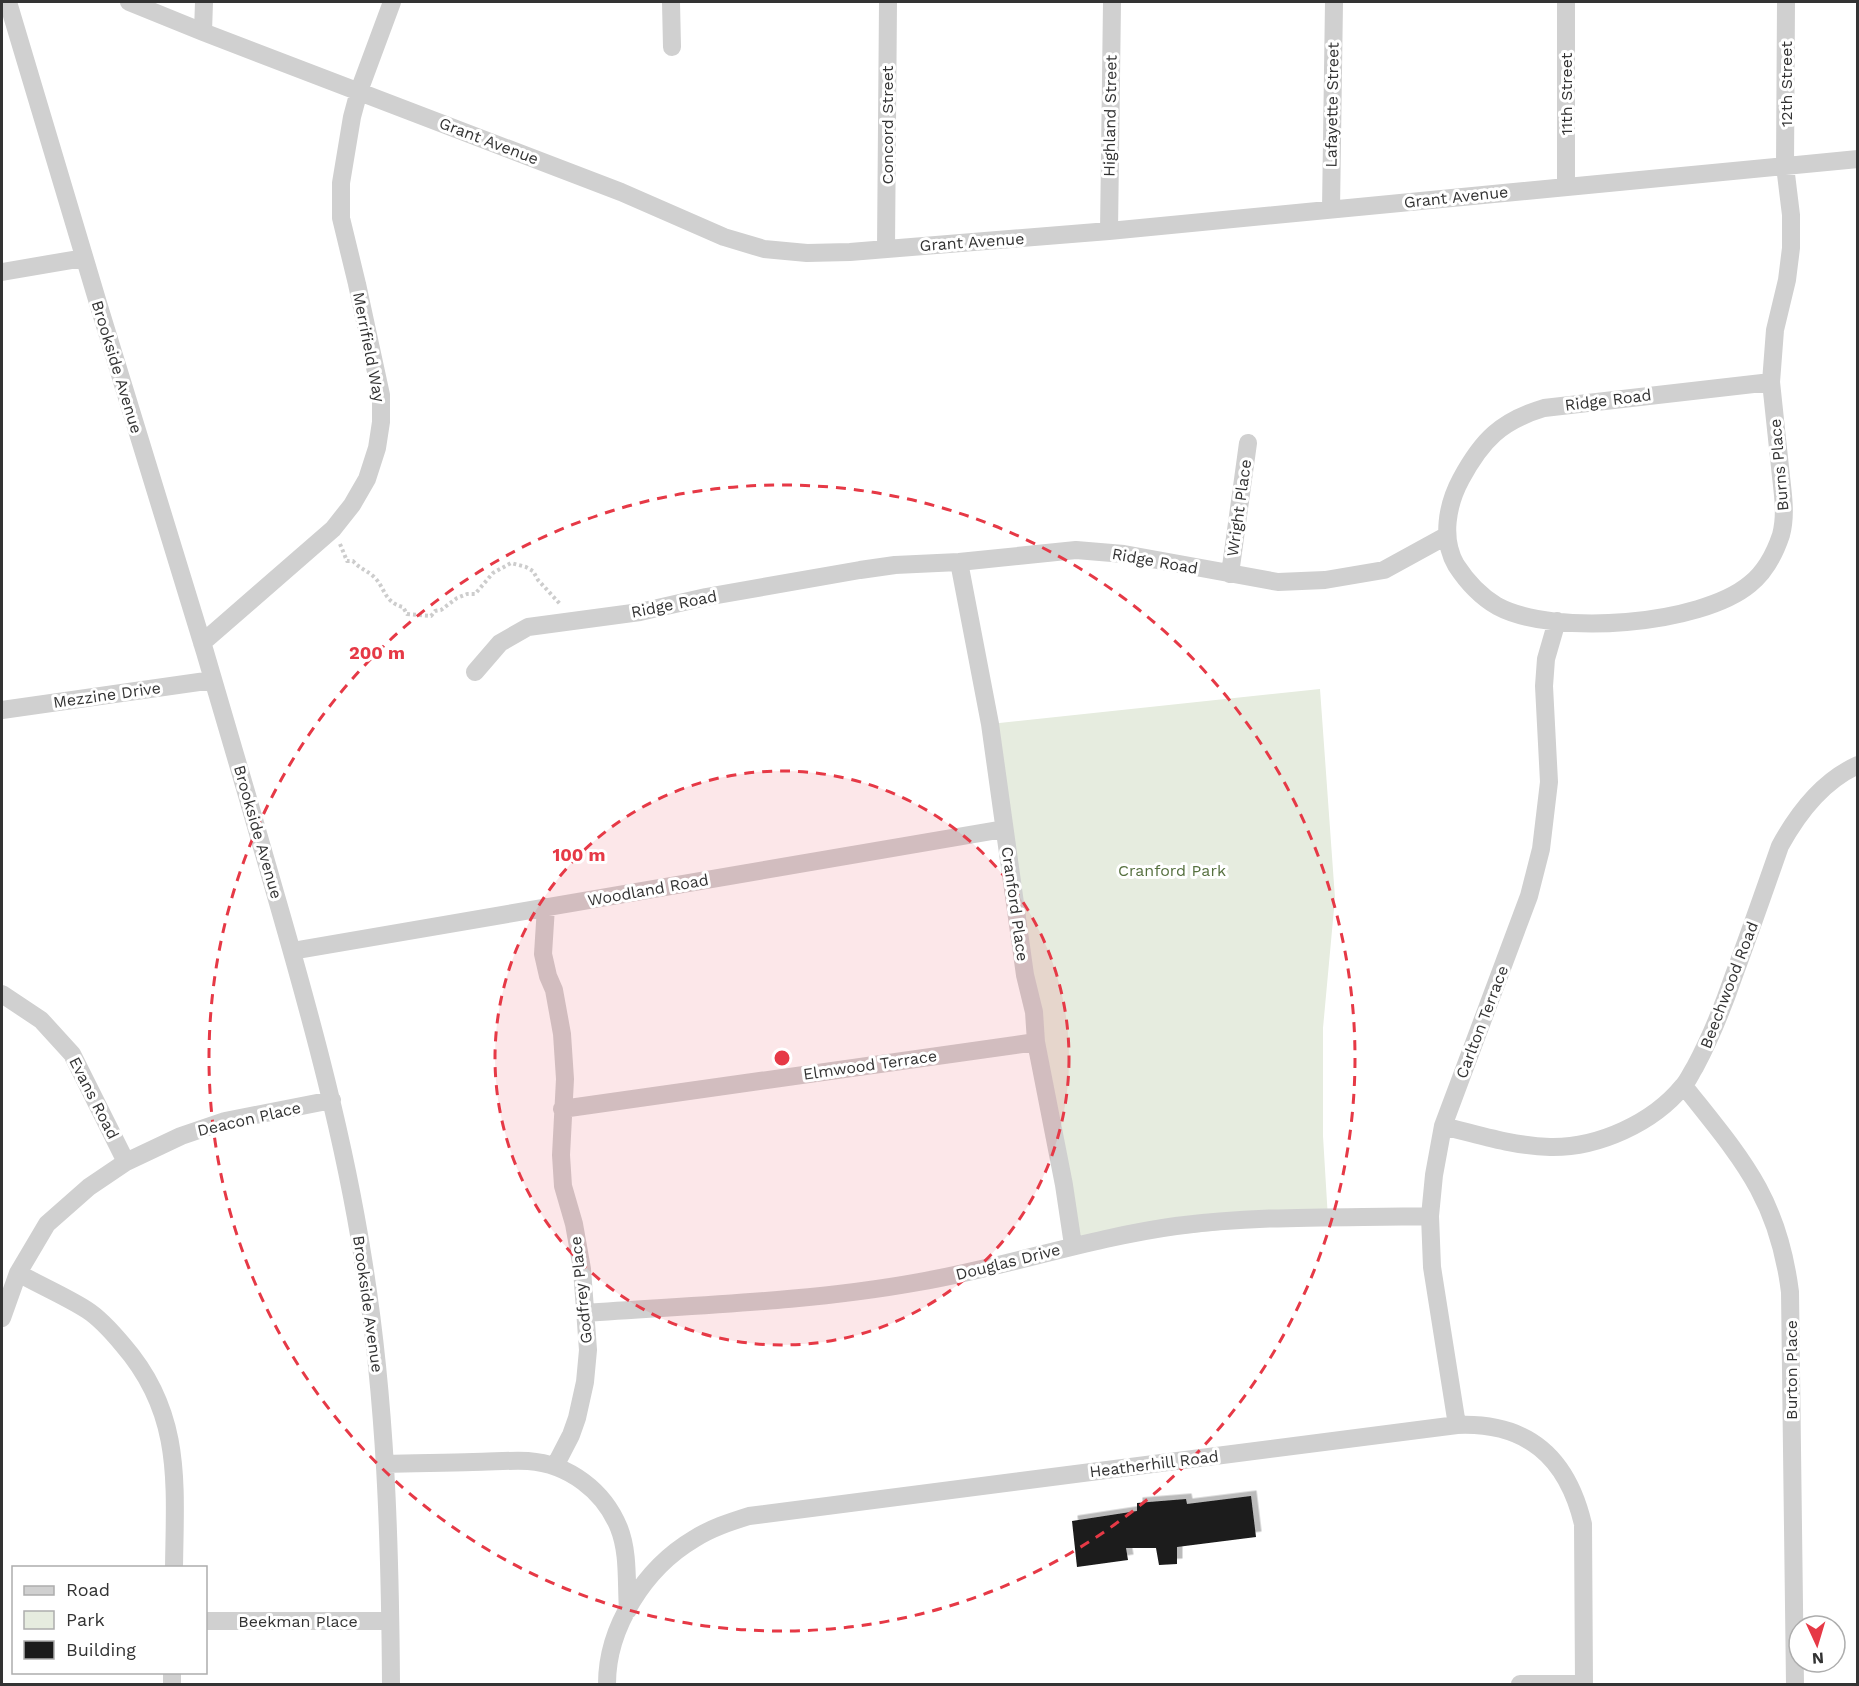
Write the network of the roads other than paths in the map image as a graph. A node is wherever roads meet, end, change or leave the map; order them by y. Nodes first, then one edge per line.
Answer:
1 (8, 2) edge
2 (129, 2) edge
3 (204, 2) edge
4 (392, 2) edge
5 (671, 2) edge
6 (888, 2) edge
7 (1112, 2) edge
8 (1334, 2) edge
9 (1566, 2) edge
10 (1786, 2) edge
11 (203, 32) junction
12 (672, 48) dead end
13 (359, 91) junction
14 (1857, 159) edge
15 (1785, 165) junction
16 (1566, 186) junction
17 (1331, 209) junction
18 (1109, 231) junction
19 (886, 249) junction
20 (84, 258) junction
21 (2, 272) edge
22 (1771, 381) junction
23 (1248, 443) dead end
24 (1446, 536) junction
25 (959, 562) junction
26 (1230, 574) junction
27 (1557, 621) junction
28 (202, 643) junction
29 (475, 672) dead end
30 (213, 680) junction
31 (2, 710) edge
32 (1857, 765) edge
33 (1004, 829) junction
34 (546, 908) junction
35 (292, 951) junction
36 (2, 994) edge
37 (1036, 1042) junction
38 (1684, 1086) junction
39 (332, 1100) junction
40 (562, 1109) junction
41 (1443, 1126) junction
42 (126, 1162) junction
43 (1430, 1216) junction
44 (1073, 1245) junction
45 (18, 1273) junction
46 (585, 1313) junction
47 (2, 1318) edge
48 (1457, 1425) junction
49 (386, 1464) junction
50 (555, 1466) junction
51 (174, 1566) edge
52 (627, 1610) junction
53 (207, 1621) edge
54 (390, 1622) junction
55 (391, 1684) edge
56 (607, 1684) edge
57 (1520, 1684) edge
58 (1584, 1684) edge
59 (1795, 1684) edge

1 - 20 street, Brookside Avenue
2 - 11 street, Grant Avenue
3 - 11 street
4 - 13 street, Merrifield Way
5 - 12 street
6 - 19 street, Concord Street
7 - 18 street, Highland Street
8 - 17 street, Lafayette Street
9 - 16 street, 11th Street
10 - 15 street, 12th Street
11 - 13 street, Grant Avenue
13 - 19 street, Grant Avenue
13 - 28 street, Merrifield Way
14 - 15 street, Grant Avenue
15 - 16 street, Grant Avenue
15 - 22 street, Burns Place
16 - 17 street, Grant Avenue
17 - 18 street, Grant Avenue
18 - 19 street, Grant Avenue
20 - 21 street
20 - 28 street, Brookside Avenue
22 - 24 street, Ridge Road
22 - 27 street, Burns Place
23 - 26 street, Wright Place
24 - 26 street, Ridge Road
24 - 27 street, Burns Place
25 - 26 street, Ridge Road
25 - 29 street, Ridge Road
25 - 33 street, Cranford Place
27 - 41 street, Carlton Terrace
28 - 30 street, Brookside Avenue
30 - 31 street, Mezzine Drive
30 - 35 street, Brookside Avenue
32 - 38 street, Beechwood Road
33 - 34 street, Woodland Road
33 - 37 street, Cranford Place
34 - 35 street, Woodland Road
34 - 40 street, Godfrey Place
35 - 39 street, Brookside Avenue
36 - 42 street, Evans Road
37 - 40 street, Elmwood Terrace
37 - 44 street, Cranford Place
38 - 41 street, Beechwood Road
38 - 59 street, Burton Place
39 - 42 street, Deacon Place
39 - 49 street, Brookside Avenue
40 - 46 street, Godfrey Place
41 - 43 street, Carlton Terrace
42 - 45 street, Deacon Place
43 - 44 street, Douglas Drive
43 - 48 street, Carlton Terrace
44 - 46 street, Douglas Drive
45 - 47 street, Deacon Place
45 - 51 street
46 - 50 street, Godfrey Place
48 - 52 street, Heatherhill Road
48 - 58 street, Heatherhill Road
49 - 50 street
49 - 54 street, Brookside Avenue
50 - 52 street
52 - 56 street, Heatherhill Road
53 - 54 street, Beekman Place
54 - 55 street, Brookside Avenue
57 - 58 street

